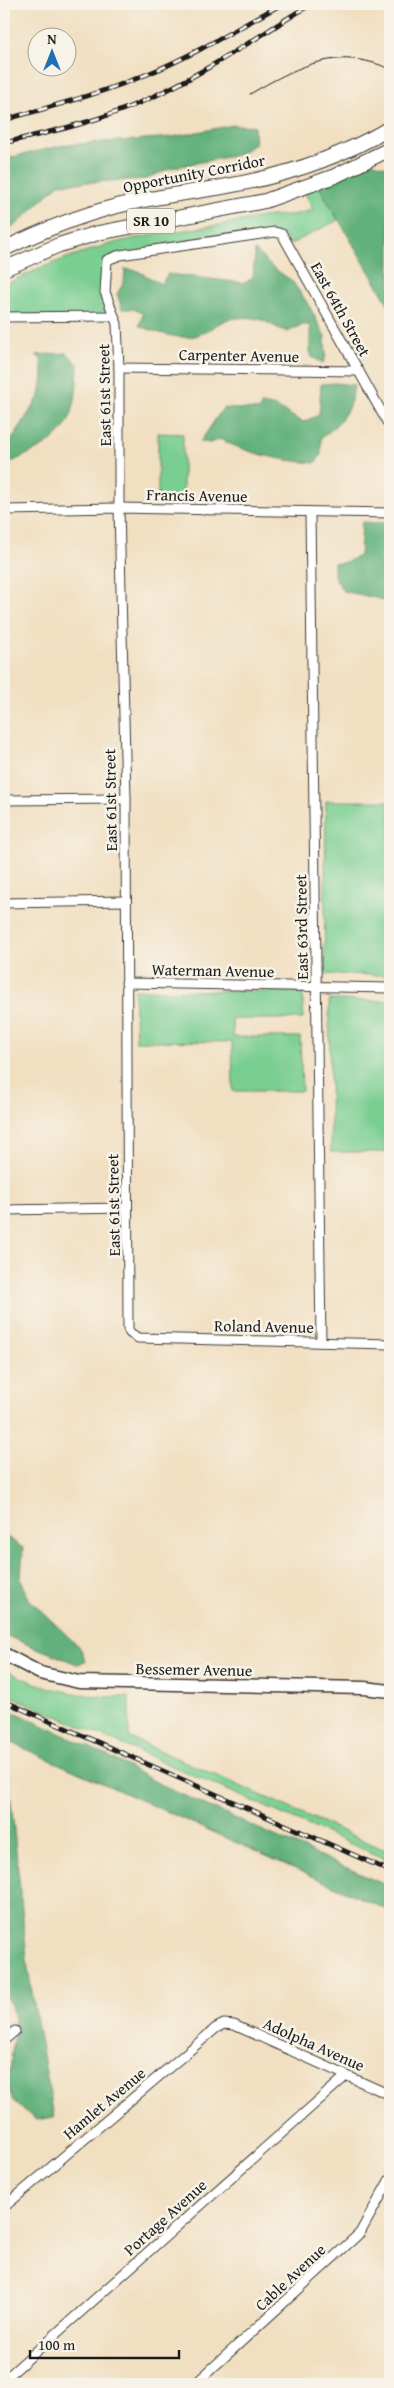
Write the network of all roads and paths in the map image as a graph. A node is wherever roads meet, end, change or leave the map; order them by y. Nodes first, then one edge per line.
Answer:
1 (389, 129) edge
2 (390, 149) edge
3 (280, 232) joint
4 (4, 249) edge
5 (4, 269) edge
6 (114, 316) junction
7 (4, 317) edge
8 (120, 368) junction
9 (359, 371) junction
10 (390, 427) edge
11 (119, 508) junction
12 (4, 510) edge
13 (310, 512) junction
14 (390, 512) edge
15 (126, 799) junction
16 (4, 800) edge
17 (126, 901) junction
18 (4, 903) edge
19 (126, 983) junction
20 (317, 986) junction
21 (390, 988) edge
22 (127, 1208) junction
23 (4, 1210) edge
24 (138, 1338) joint
25 (321, 1342) junction
26 (390, 1344) edge
27 (4, 1654) edge
28 (390, 1691) edge
29 (224, 2024) joint
30 (15, 2031) dead end
31 (4, 2040) edge
32 (346, 2076) junction
33 (390, 2095) edge
34 (390, 2179) edge
35 (4, 2207) edge
36 (4, 2380) edge
37 (195, 2384) edge

1 - 4 main road, Opportunity Corridor / SR 10
2 - 5 main road, SR 10
3 - 6 street, East 61st Street
3 - 9 street, East 64th Street
6 - 7 street
6 - 8 street, East 61st Street
8 - 9 street, Carpenter Avenue
8 - 11 street, East 61st Street
9 - 10 street, East 64th Street
11 - 12 street, Francis Avenue
11 - 13 street, Francis Avenue
11 - 15 street, East 61st Street
13 - 14 street, Francis Avenue
13 - 20 street, East 63rd Street
15 - 16 street
15 - 17 street, East 61st Street
17 - 18 street
17 - 19 street, East 61st Street
19 - 20 street, Waterman Avenue
19 - 22 street, East 61st Street
20 - 21 street, Waterman Avenue
20 - 25 street, East 63rd Street
22 - 23 street
22 - 24 street, East 61st Street
24 - 25 street, Roland Avenue
25 - 26 street, Roland Avenue
27 - 28 street, Bessemer Avenue
29 - 32 street, Adolpha Avenue
29 - 35 street, Hamlet Avenue
30 - 31 street
32 - 33 street, Adolpha Avenue
32 - 36 street, Portage Avenue
34 - 37 street, Cable Avenue

